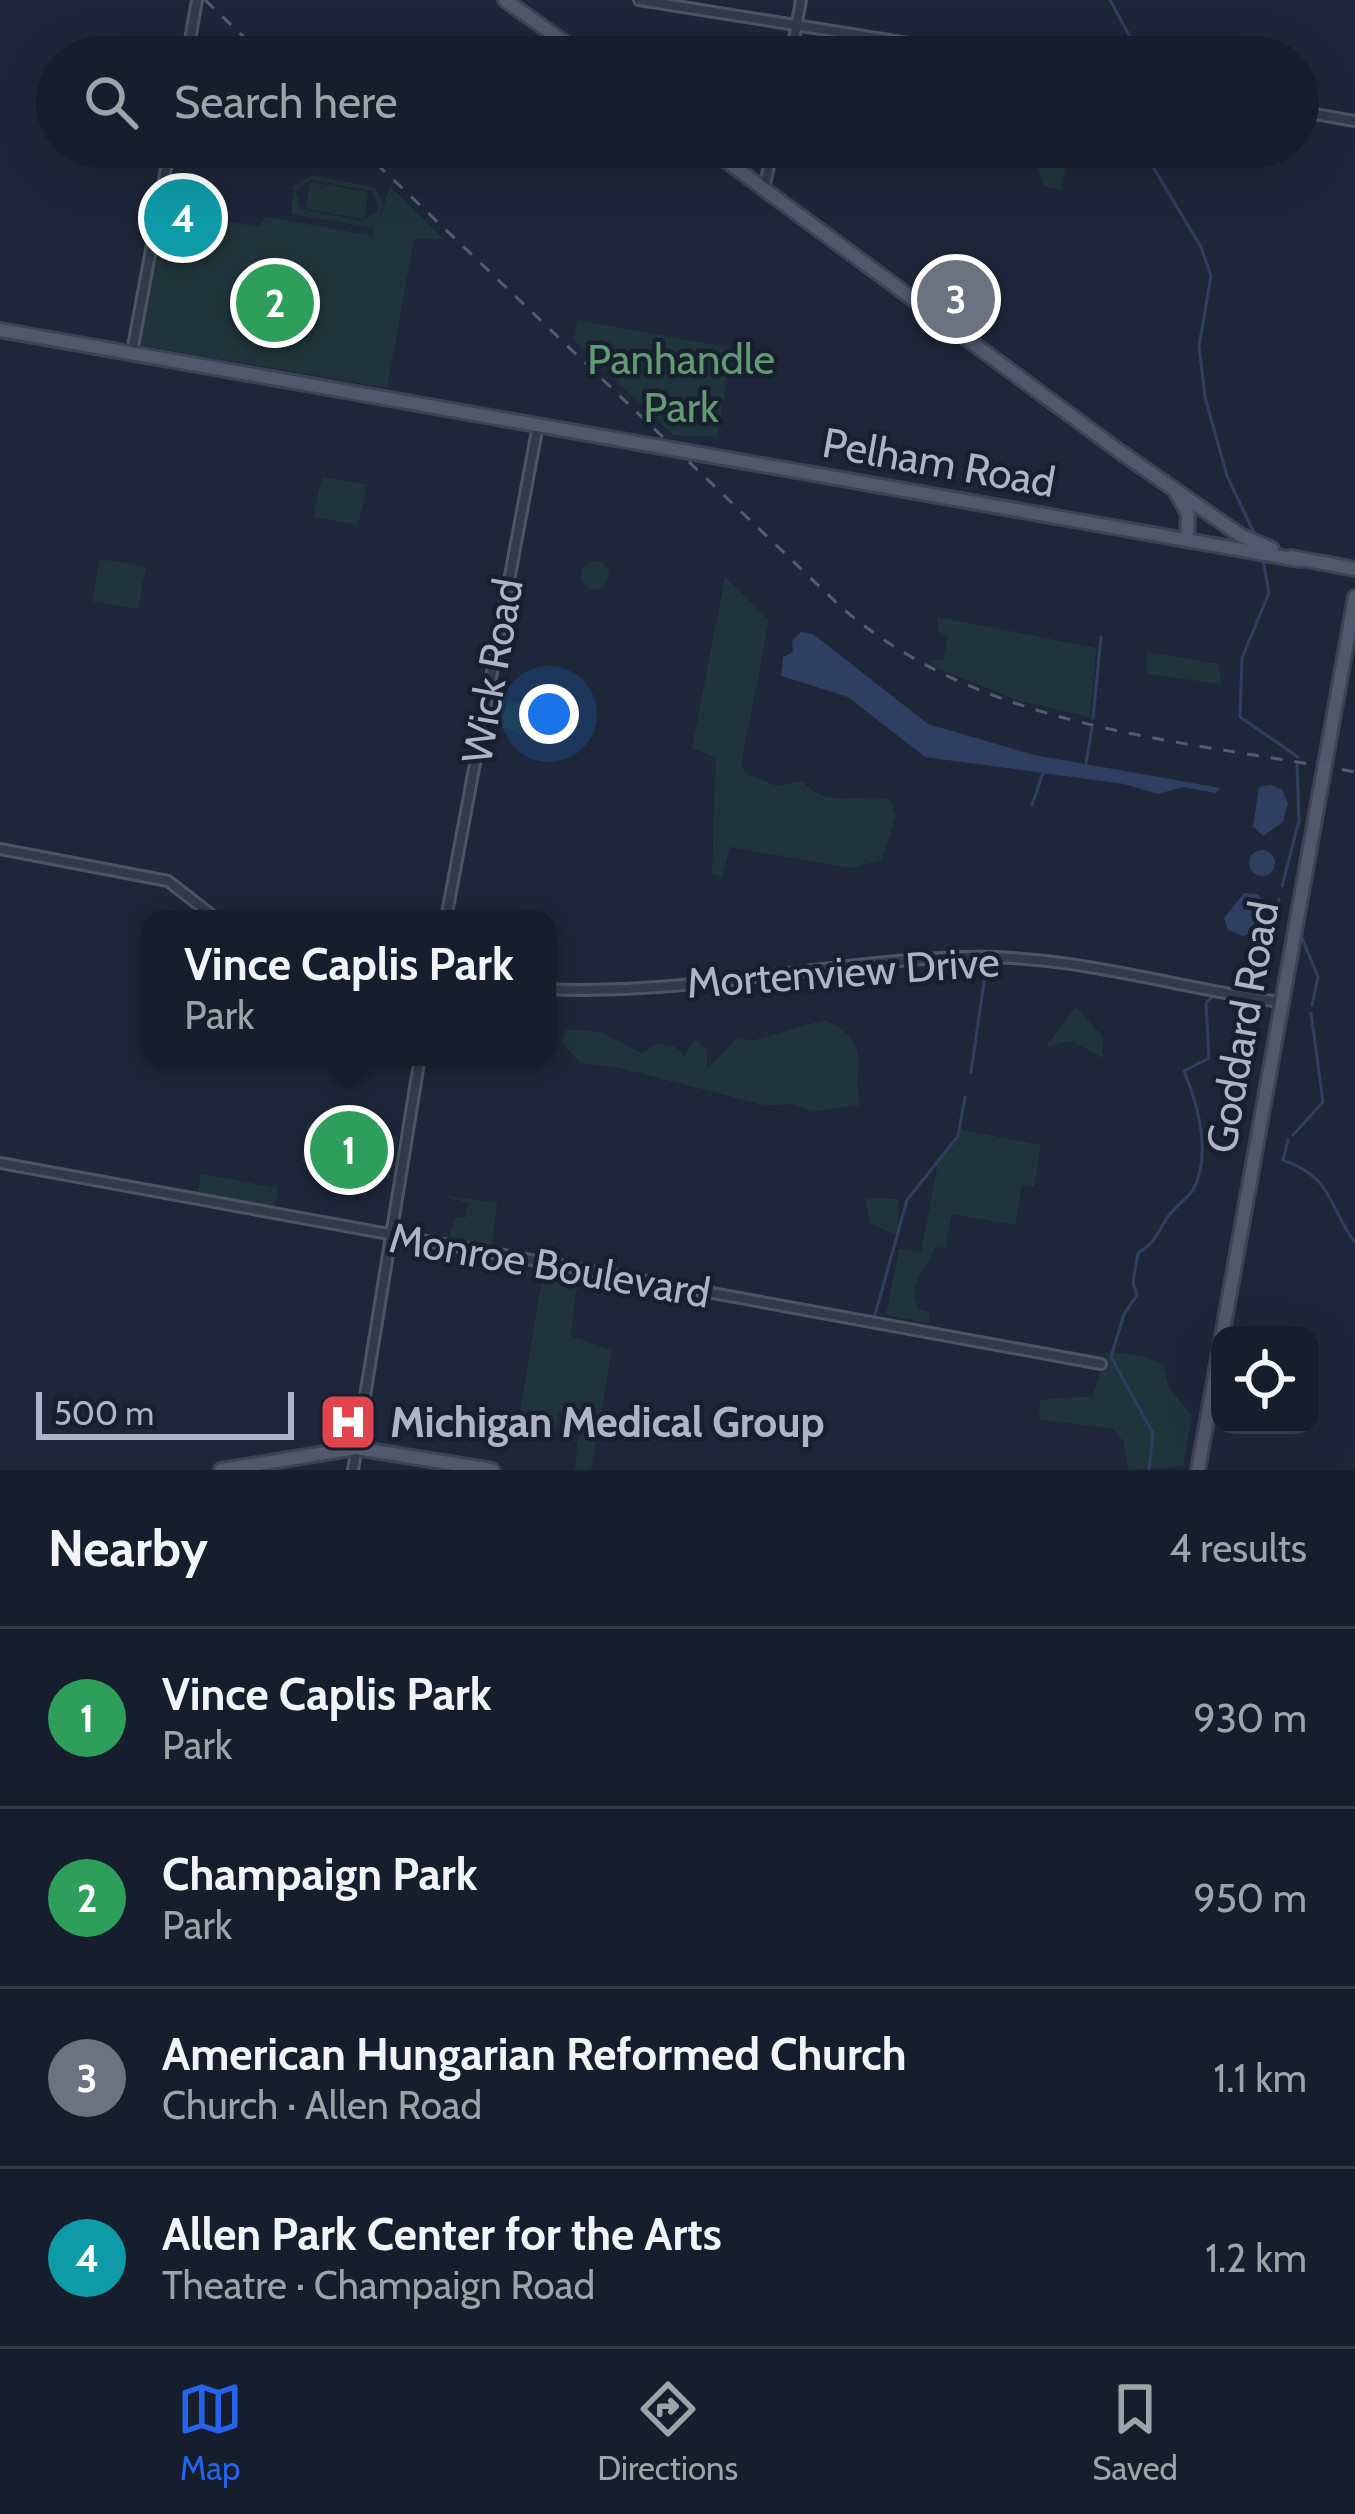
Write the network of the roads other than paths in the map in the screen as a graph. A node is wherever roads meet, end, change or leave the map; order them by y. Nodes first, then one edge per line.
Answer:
1 (197, 0) edge
2 (505, 0) edge
3 (639, 0) edge
4 (801, 0) edge
5 (797, 24) junction
6 (191, 36) edge
7 (556, 36) edge
8 (794, 36) edge
9 (869, 36) edge
10 (1319, 115) edge
11 (1355, 121) edge
12 (166, 168) edge
13 (736, 168) edge
14 (768, 168) edge
15 (764, 189) junction
16 (0, 330) edge
17 (132, 352) junction
18 (538, 424) junction
19 (1194, 512) junction
20 (1223, 524) junction
21 (1187, 540) junction
22 (1222, 546) junction
23 (1261, 549) junction
24 (1355, 569) edge
25 (1355, 597) edge
26 (0, 849) edge
27 (205, 910) edge
28 (448, 910) edge
29 (556, 989) edge
30 (1280, 1002) junction
31 (418, 1066) edge
32 (0, 1162) edge
33 (388, 1236) junction
34 (1101, 1364) dead end
35 (356, 1448) junction
36 (221, 1470) edge
37 (353, 1470) edge
38 (492, 1470) edge
39 (1198, 1470) edge

1 - 6 street
2 - 7 main road
3 - 5 street
4 - 5 street
5 - 8 street
5 - 9 street
10 - 11 street
12 - 17 street
13 - 15 main road
14 - 15 street
15 - 19 main road
16 - 17 main road, Pelham Road
17 - 18 main road, Pelham Road
18 - 21 main road, Pelham Road
18 - 28 street, Wick Road
19 - 20 main road
19 - 21 main road
20 - 22 main road
20 - 23 main road
21 - 22 main road, Pelham Road
22 - 23 main road, Pelham Road
23 - 24 main road
25 - 30 main road, Goddard Road
26 - 27 street
29 - 30 street, Mortenview Drive
30 - 39 main road, Goddard Road
31 - 33 street
32 - 33 street, Monroe Boulevard
33 - 34 street, Monroe Boulevard
33 - 35 street
35 - 36 main road
35 - 37 street
35 - 38 main road

